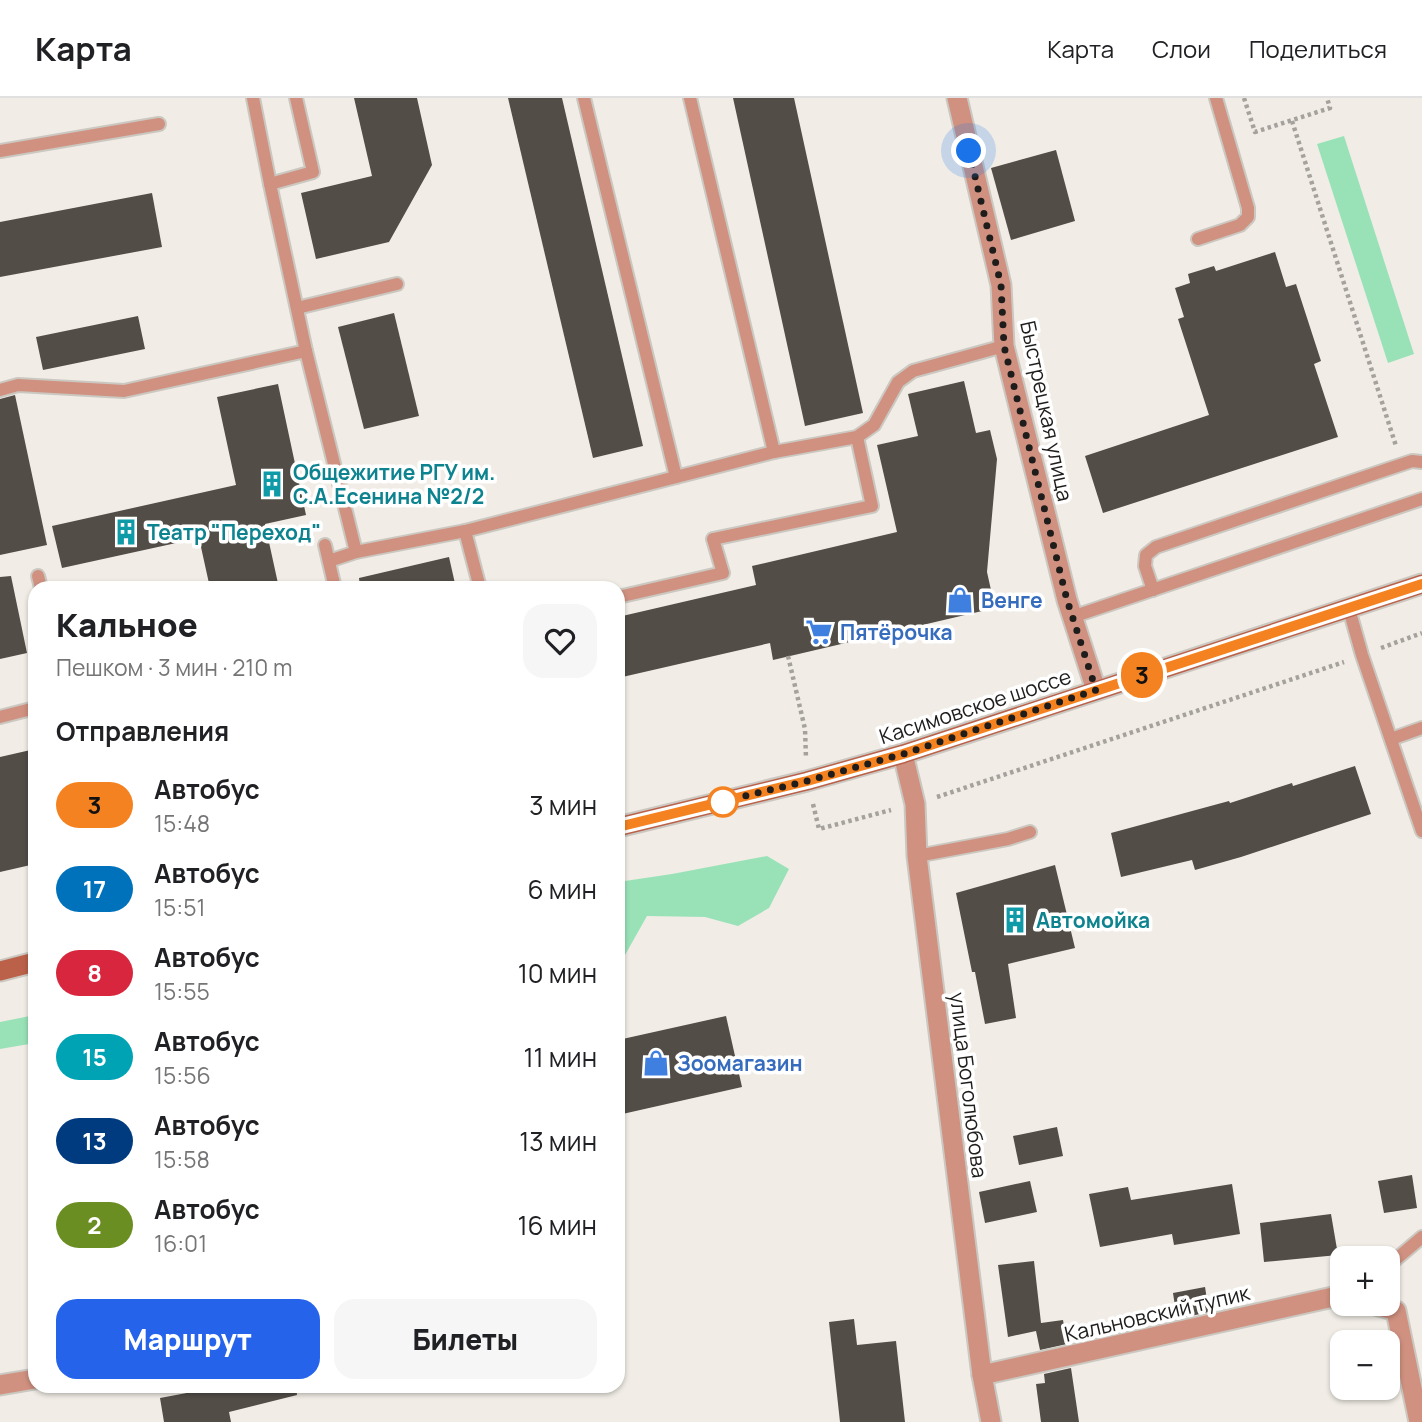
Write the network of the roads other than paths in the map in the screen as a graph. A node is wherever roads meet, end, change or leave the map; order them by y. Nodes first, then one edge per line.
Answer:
1 (253, 98) edge
2 (296, 98) edge
3 (584, 98) edge
4 (690, 98) edge
5 (957, 98) edge
6 (1216, 98) edge
7 (159, 124) dead end
8 (0, 151) edge
9 (270, 184) junction
10 (1198, 239) dead end
11 (397, 284) dead end
12 (297, 308) junction
13 (1004, 346) junction
14 (306, 351) junction
15 (0, 390) edge
16 (857, 437) junction
17 (774, 452) junction
18 (1422, 463) edge
19 (676, 477) junction
20 (1422, 499) edge
21 (466, 531) junction
22 (325, 545) dead end
23 (356, 552) junction
24 (328, 561) junction
25 (333, 581) edge
26 (478, 581) edge
27 (1422, 584) edge
28 (1153, 590) junction
29 (625, 595) edge
30 (1349, 609) junction
31 (1072, 617) junction
32 (1096, 690) junction
33 (28, 710) edge
34 (0, 717) edge
35 (1422, 728) edge
36 (1391, 739) junction
37 (903, 754) junction
38 (625, 825) edge
39 (1422, 831) edge
40 (1030, 832) dead end
41 (917, 856) junction
42 (28, 964) edge
43 (0, 971) edge
44 (1422, 1237) edge
45 (1400, 1256) edge
46 (1330, 1298) edge
47 (1397, 1316) edge
48 (982, 1376) junction
49 (28, 1379) edge
50 (0, 1385) edge
51 (991, 1422) edge
52 (1419, 1422) edge

1 - 9 lane
2 - 9 lane
3 - 19 lane
4 - 17 lane
5 - 13 street, Быстрецкая улица
6 - 10 lane
7 - 8 lane
9 - 12 lane
11 - 12 lane
12 - 14 lane
13 - 16 lane
13 - 31 street, Быстрецкая улица
14 - 15 lane
14 - 23 lane
16 - 17 lane
16 - 29 lane
17 - 19 lane
18 - 28 lane
19 - 21 lane
20 - 28 lane
21 - 23 lane
21 - 26 lane
22 - 24 lane
23 - 24 lane
24 - 25 lane
27 - 30 main road, Касимовское шоссе
28 - 31 lane
30 - 32 main road, Касимовское шоссе
30 - 36 lane
31 - 32 street, Быстрецкая улица
32 - 37 main road, Касимовское шоссе
33 - 34 lane
35 - 36 lane
36 - 39 lane
37 - 38 main road, Касимовское шоссе
37 - 41 street, улица Боголюбова
40 - 41 lane
41 - 48 street, улица Боголюбова
42 - 43 main road
44 - 45 lane
46 - 48 street, Кальновский тупик
47 - 52 street
48 - 51 street, улица Боголюбова
49 - 50 street

